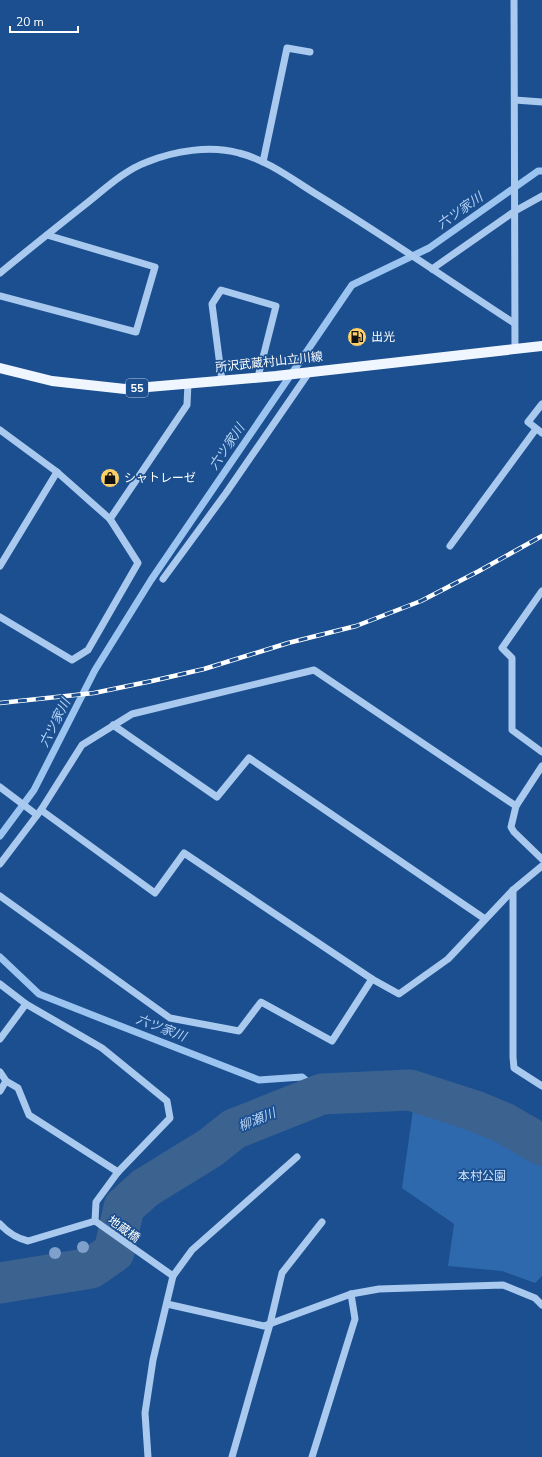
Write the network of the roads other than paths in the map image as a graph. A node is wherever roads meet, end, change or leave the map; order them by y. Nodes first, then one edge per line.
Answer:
1 (514, 0) edge
2 (310, 52) dead end
3 (515, 100) junction
4 (542, 102) edge
5 (263, 162) junction
6 (542, 196) edge
7 (515, 211) junction
8 (47, 235) junction
9 (432, 269) junction
10 (0, 273) edge
11 (0, 296) edge
12 (514, 322) junction
13 (542, 346) edge
14 (515, 349) junction
15 (0, 368) edge
16 (306, 372) junction
17 (258, 378) junction
18 (222, 381) junction
19 (188, 383) junction
20 (542, 404) edge
21 (0, 430) edge
22 (539, 431) edge
23 (57, 472) junction
24 (110, 519) junction
25 (450, 546) dead end
26 (0, 566) edge
27 (163, 579) dead end
28 (542, 591) edge
29 (0, 616) edge
30 (113, 725) junction
31 (542, 752) edge
32 (542, 766) edge
33 (0, 787) edge
34 (516, 806) junction
35 (39, 813) junction
36 (542, 859) edge
37 (0, 864) edge
38 (542, 866) edge
39 (513, 890) junction
40 (0, 896) edge
41 (485, 919) junction
42 (372, 979) junction
43 (0, 984) edge
44 (26, 1004) junction
45 (0, 1039) edge
46 (0, 1072) edge
47 (6, 1081) junction
48 (542, 1086) edge
49 (0, 1091) edge
50 (297, 1157) dead end
51 (118, 1172) junction
52 (95, 1221) junction
53 (322, 1222) dead end
54 (0, 1224) edge
55 (173, 1276) junction
56 (351, 1294) junction
57 (167, 1304) junction
58 (542, 1305) edge
59 (270, 1324) junction
60 (148, 1457) edge
61 (232, 1457) edge
62 (312, 1457) edge

1 - 3 street
2 - 5 street
3 - 4 street
3 - 7 street
5 - 8 street
5 - 9 street
6 - 7 street
7 - 9 street
7 - 12 street
8 - 10 street
8 - 11 street
9 - 12 street
12 - 14 street
13 - 14 main road, 所沢武蔵村山立川線 / 55
14 - 16 main road, 所沢武蔵村山立川線 / 55
15 - 19 main road, 所沢武蔵村山立川線 / 55
16 - 17 main road, 所沢武蔵村山立川線 / 55
16 - 27 street
17 - 18 main road, 所沢武蔵村山立川線 / 55
17 - 18 street
18 - 19 main road, 所沢武蔵村山立川線 / 55
19 - 24 street
20 - 22 street
21 - 23 street
22 - 25 street
23 - 24 street
23 - 26 street
24 - 29 street
28 - 31 street
30 - 34 street
30 - 35 street
30 - 41 street
32 - 34 street
33 - 35 street
34 - 36 street
35 - 37 street
35 - 42 street
38 - 39 street
39 - 41 street
39 - 48 street
40 - 42 street
41 - 42 street
43 - 44 street
44 - 45 street
44 - 51 street
46 - 47 street
47 - 49 street
47 - 51 street
50 - 55 street
51 - 52 street
52 - 54 street
52 - 55 street, 地蔵橋
53 - 59 street
55 - 57 street
56 - 58 street
56 - 59 street
56 - 62 street
57 - 59 street
57 - 60 street
59 - 61 street

